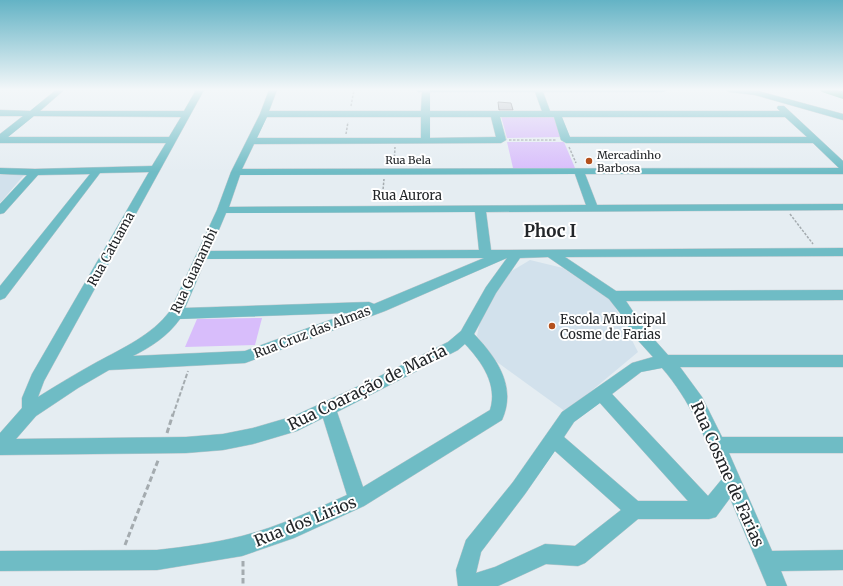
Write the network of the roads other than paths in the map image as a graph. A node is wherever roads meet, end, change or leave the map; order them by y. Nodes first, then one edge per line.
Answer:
1 (26, 117) edge
2 (184, 117) edge
3 (262, 117) edge
4 (425, 117) edge
5 (496, 117) edge
6 (558, 117) edge
7 (791, 117) edge
8 (0, 140) edge
9 (170, 140) junction
10 (425, 140) junction
11 (816, 140) junction
12 (251, 141) junction
13 (843, 166) edge
14 (154, 170) junction
15 (98, 171) junction
16 (843, 171) edge
17 (0, 172) edge
18 (35, 172) junction
19 (236, 172) junction
20 (579, 172) junction
21 (843, 207) edge
22 (593, 209) junction
23 (222, 210) junction
24 (480, 210) junction
25 (0, 211) edge
26 (550, 252) junction
27 (843, 252) edge
28 (485, 253) junction
29 (512, 253) junction
30 (202, 255) junction
31 (0, 295) edge
32 (843, 295) edge
33 (614, 296) junction
34 (380, 307) junction
35 (176, 314) junction
36 (466, 335) junction
37 (664, 361) junction
38 (843, 361) edge
39 (105, 365) junction
40 (601, 393) junction
41 (328, 409) junction
42 (30, 410) junction
43 (554, 439) junction
44 (717, 445) junction
45 (843, 445) edge
46 (0, 447) edge
47 (732, 481) junction
48 (358, 500) junction
49 (635, 510) junction
50 (709, 510) junction
51 (843, 560) edge
52 (0, 561) edge
53 (767, 561) junction
54 (469, 586) edge
55 (777, 586) edge

1 - 8 street
2 - 9 street, Rua Catuama
3 - 12 street, Rua Guanambi
4 - 10 street
5 - 10 street
6 - 11 street
7 - 11 street
8 - 9 street
9 - 14 street, Rua Catuama
10 - 12 street
11 - 13 street
12 - 19 street, Rua Guanambi
14 - 15 street
14 - 42 street, Rua Catuama
15 - 18 street
15 - 31 street
16 - 20 street, Rua Bela
17 - 18 street
18 - 25 street
19 - 20 street, Rua Bela
19 - 23 street, Rua Guanambi
20 - 22 street
21 - 22 street, Rua Aurora
22 - 24 street, Rua Aurora
23 - 24 street, Rua Aurora
23 - 30 street, Rua Guanambi
24 - 28 street
26 - 27 street
26 - 29 street
26 - 33 street, Rua Cosme de Farias
28 - 29 street
28 - 30 street
29 - 34 street, Rua Cruz das Almas
29 - 36 street, Rua Coaração de Maria
30 - 35 street, Rua Guanambi
32 - 33 street
33 - 37 street, Rua Cosme de Farias
34 - 35 street
34 - 39 street, Rua Cruz das Almas
35 - 39 street, Rua Guanambi
36 - 41 street, Rua Coaração de Maria
36 - 48 street, Rua dos Lirios
37 - 38 street
37 - 40 street
37 - 44 street, Rua Cosme de Farias
39 - 42 street, Rua Guanambi
40 - 43 street
40 - 50 street
41 - 46 street, Rua Coaração de Maria
41 - 48 street
42 - 46 street, Rua Guanambi
43 - 49 street
43 - 54 street
44 - 45 street
44 - 47 street, Rua Cosme de Farias
47 - 50 street
47 - 53 street, Rua Cosme de Farias
48 - 52 street, Rua dos Lirios
49 - 50 street
49 - 54 street
51 - 53 street
53 - 55 street, Rua Cosme de Farias

